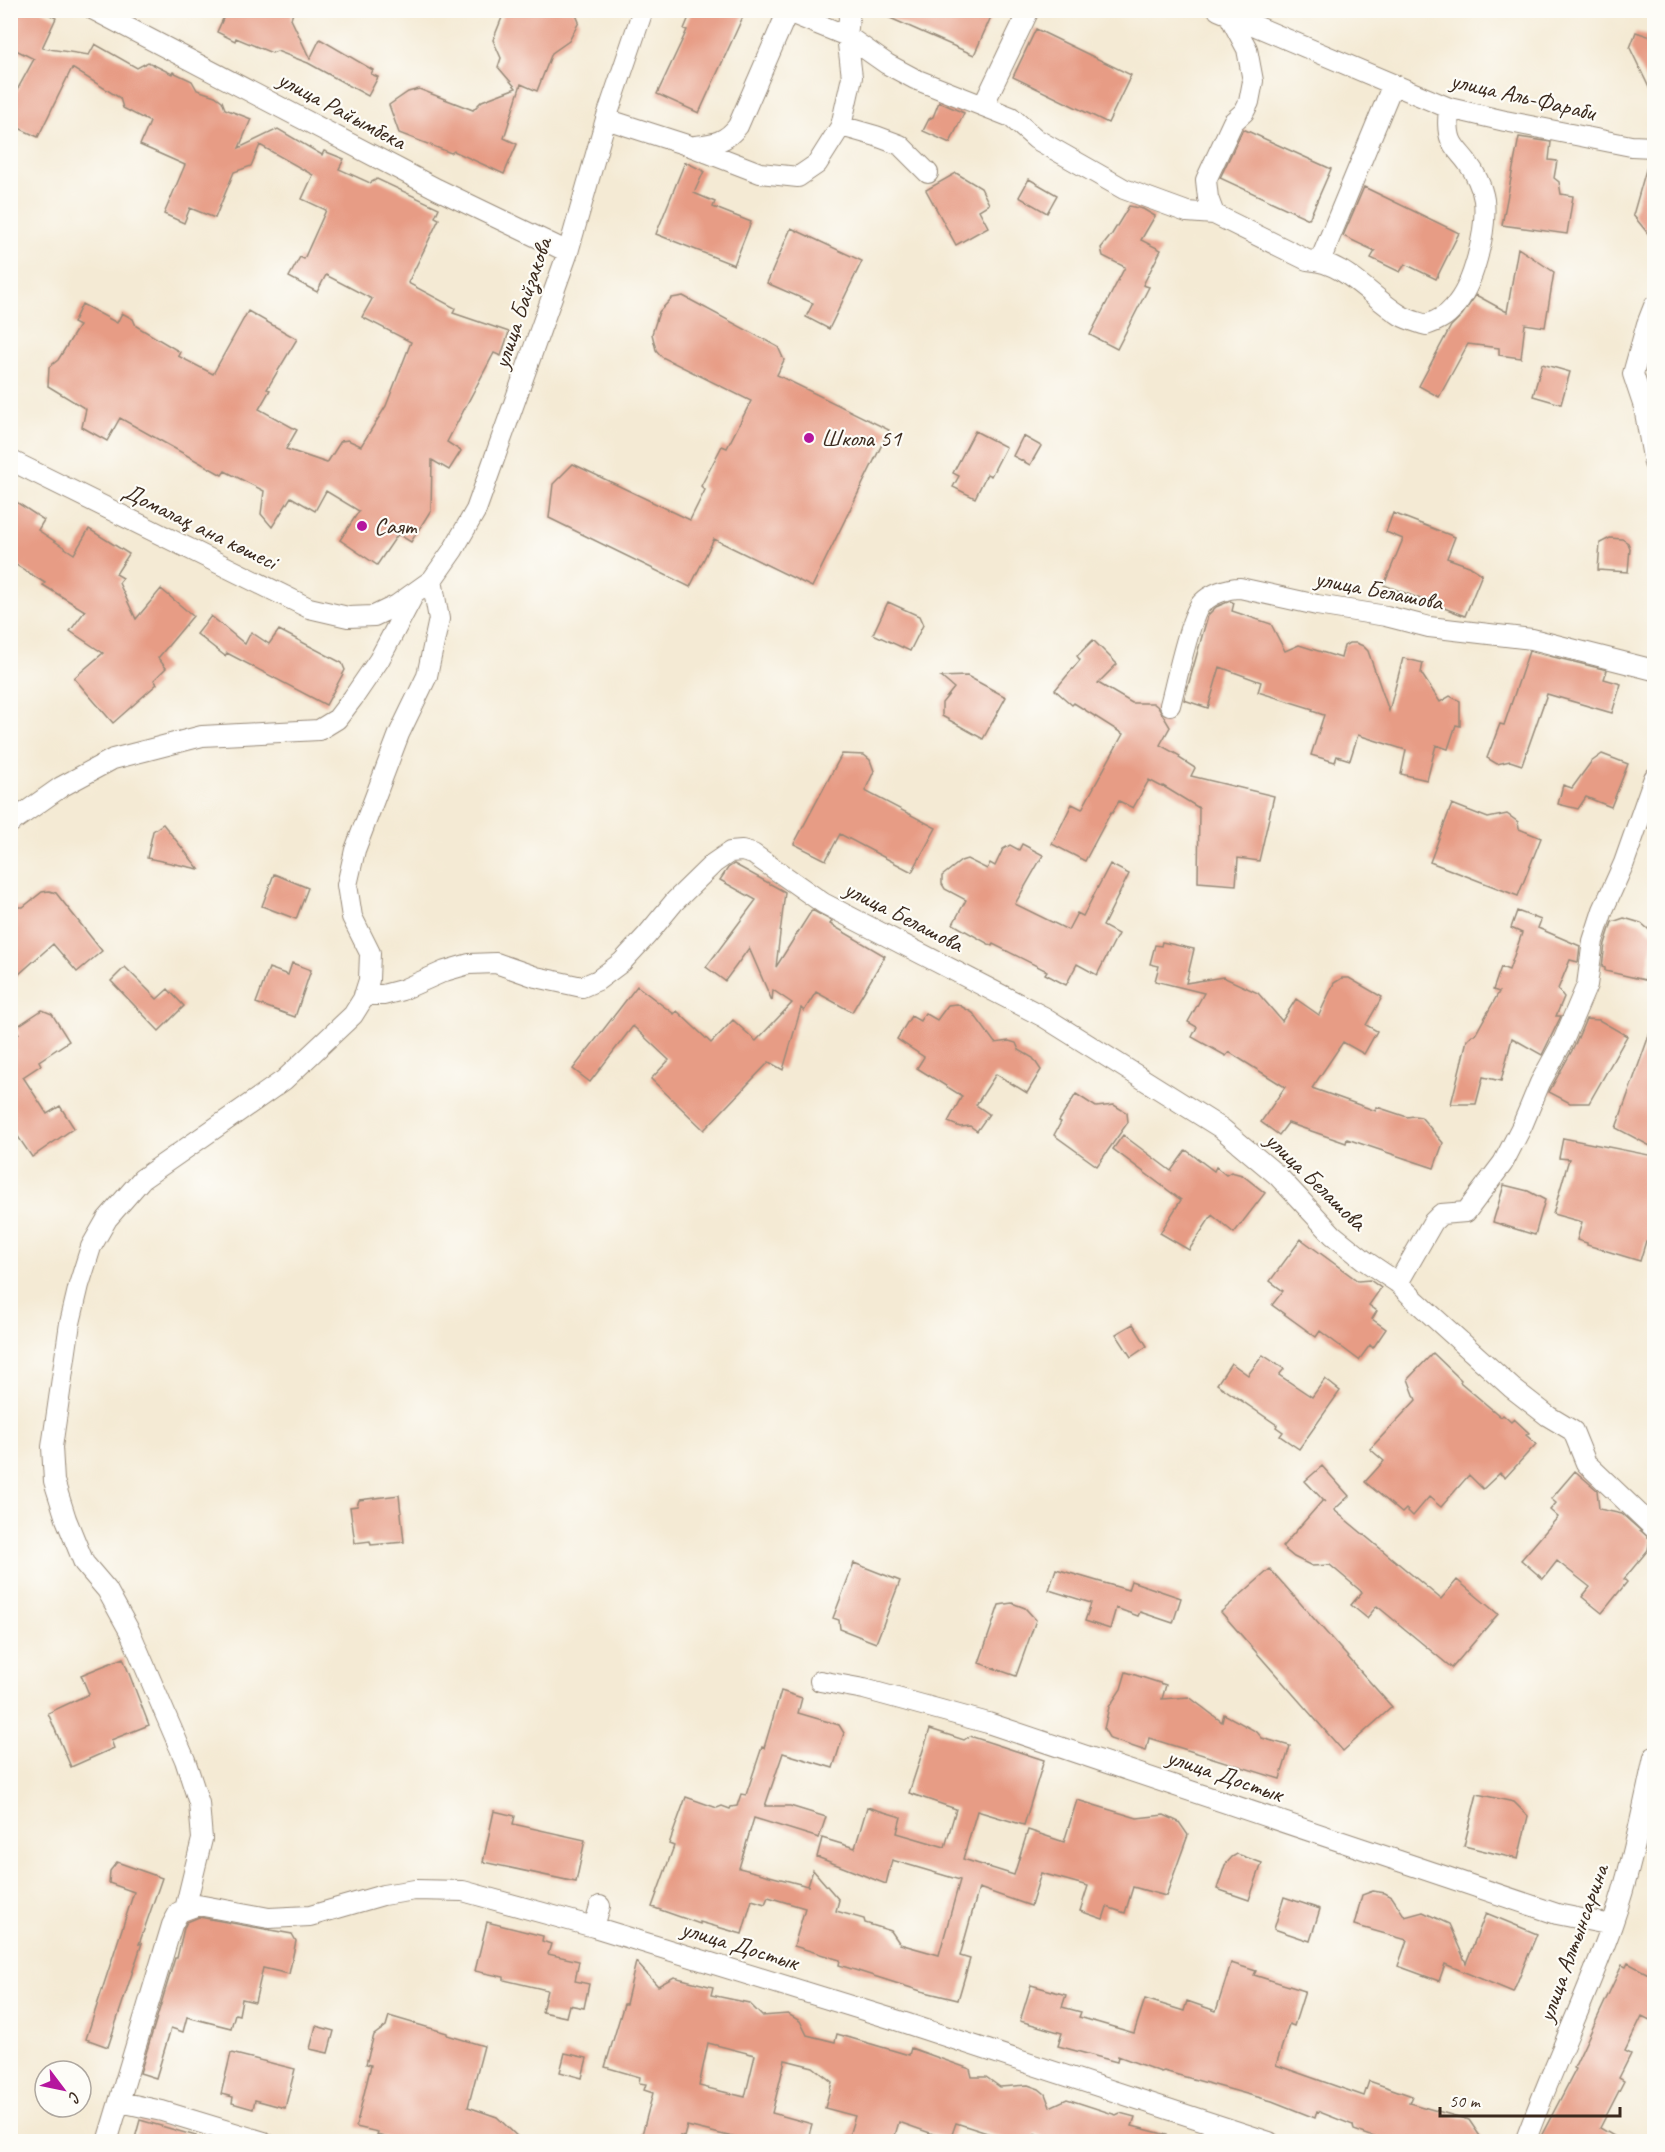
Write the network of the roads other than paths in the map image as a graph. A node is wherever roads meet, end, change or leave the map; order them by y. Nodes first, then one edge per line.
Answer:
1 (94, 10) edge
2 (643, 10) edge
3 (850, 10) edge
4 (1029, 10) edge
5 (785, 12) edge
6 (1223, 13) edge
7 (847, 36) junction
8 (1393, 84) junction
9 (983, 106) junction
10 (1449, 108) junction
11 (606, 119) junction
12 (841, 126) junction
13 (690, 146) junction
14 (1654, 147) edge
15 (928, 173) dead end
16 (1214, 214) junction
17 (568, 252) junction
18 (1320, 261) junction
19 (1654, 306) edge
20 (10, 460) edge
21 (1654, 463) edge
22 (432, 580) junction
23 (415, 594) junction
24 (374, 616) joint
25 (1654, 670) edge
26 (1170, 705) dead end
27 (1654, 778) edge
28 (10, 823) edge
29 (364, 995) junction
30 (1398, 1282) junction
31 (1654, 1528) edge
32 (820, 1681) dead end
33 (1654, 1757) edge
34 (600, 1906) dead end
35 (185, 1909) junction
36 (1612, 1925) junction
37 (594, 1927) junction
38 (120, 2102) junction
39 (107, 2142) edge
40 (264, 2142) edge
41 (1269, 2142) edge
42 (1525, 2142) edge

1 - 17 street, улица Райымбека
2 - 11 street, улица Байзакова
3 - 7 street
4 - 9 street
5 - 7 street
5 - 13 street
6 - 8 street, улица Аль-Фараби
6 - 16 street
7 - 9 street
7 - 12 street
8 - 10 street, улица Аль-Фараби
8 - 18 street
9 - 16 street
10 - 14 street, улица Аль-Фараби
10 - 18 street
11 - 13 street
11 - 17 street, улица Байзакова
12 - 13 street
12 - 15 street
16 - 18 street
17 - 22 street, улица Байзакова
19 - 21 street
20 - 24 street, Домалақ ана көшесі
22 - 23 street, улица Байзакова
22 - 29 street
23 - 24 street, улица Байзакова
23 - 28 street, улица Байзакова
25 - 26 street, улица Белашова
27 - 30 street
29 - 30 street, улица Белашова
29 - 35 street
30 - 31 street, улица Белашова
32 - 36 street, улица Достык
33 - 36 street, улица Алтынсарина
34 - 37 street
35 - 37 street, улица Достык
35 - 38 street
36 - 42 street, улица Алтынсарина
37 - 41 street, улица Достык
38 - 39 street
38 - 40 street

